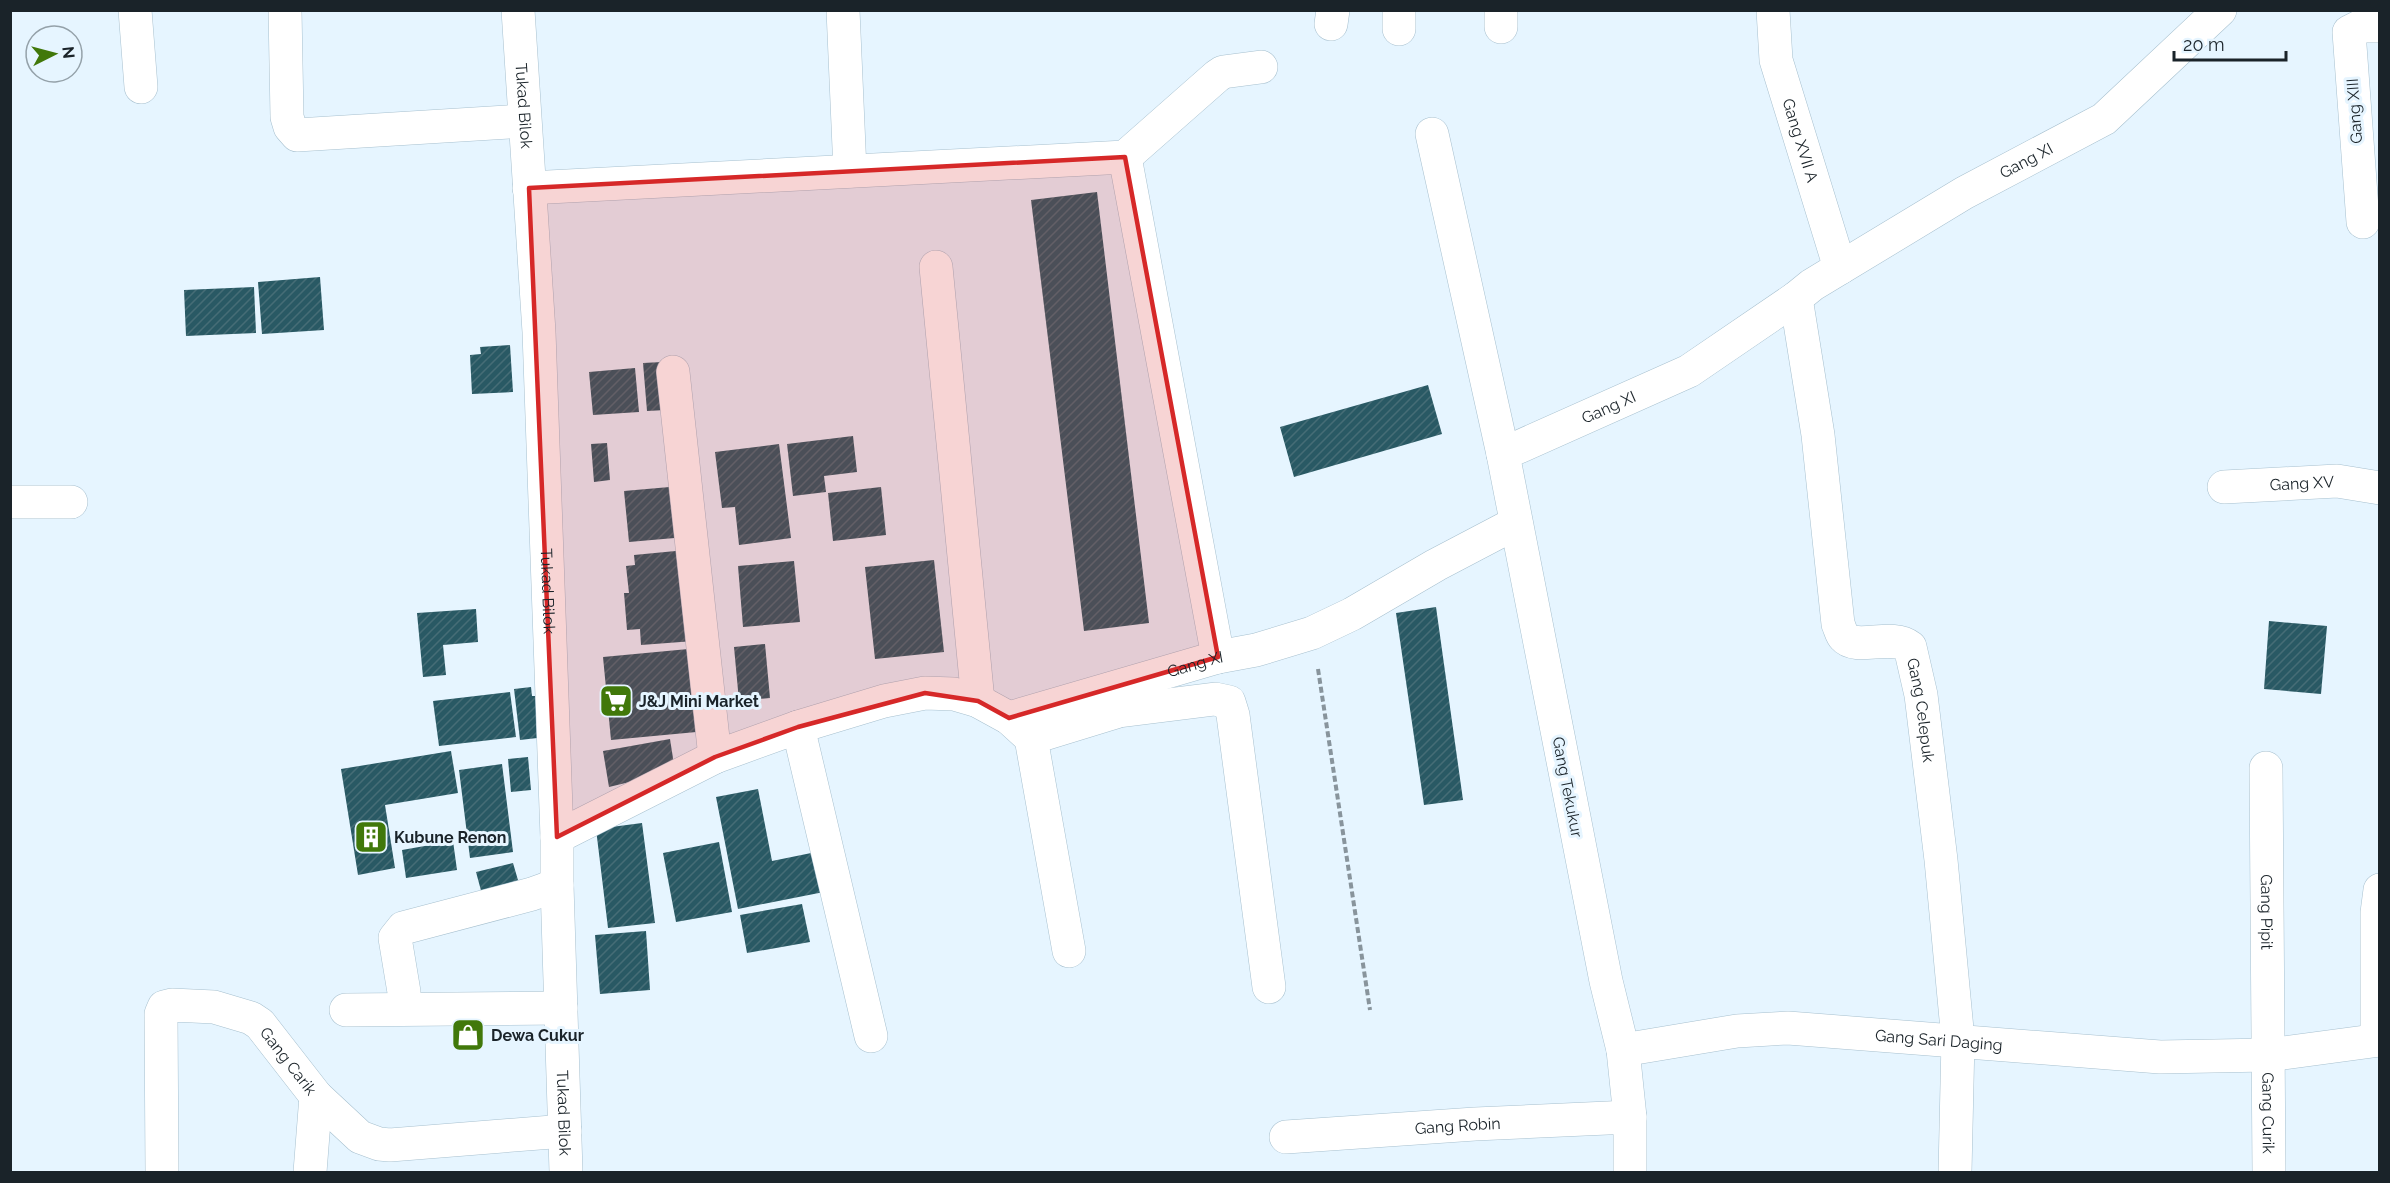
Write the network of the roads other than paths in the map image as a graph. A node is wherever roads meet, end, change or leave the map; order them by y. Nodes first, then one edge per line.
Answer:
1 (135, 10) edge
2 (285, 10) edge
3 (518, 10) edge
4 (843, 10) edge
5 (1773, 10) edge
6 (2220, 10) edge
7 (2379, 26) edge
8 (1261, 67) dead end
9 (141, 87) dead end
10 (524, 121) junction
11 (1432, 134) dead end
12 (1125, 157) junction
13 (850, 171) junction
14 (529, 188) junction
15 (2363, 222) dead end
16 (936, 267) dead end
17 (1840, 268) junction
18 (1796, 298) junction
19 (673, 372) dead end
20 (1503, 454) junction
21 (2224, 487) dead end
22 (2379, 488) edge
23 (10, 502) edge
24 (71, 502) dead end
25 (1516, 523) junction
26 (1218, 657) junction
27 (978, 701) junction
28 (798, 727) junction
29 (1020, 728) junction
30 (715, 757) junction
31 (2266, 768) dead end
32 (557, 837) junction
33 (557, 885) junction
34 (2379, 890) edge
35 (1069, 951) dead end
36 (1269, 987) dead end
37 (404, 992) dead end
38 (561, 1008) junction
39 (346, 1010) dead end
40 (871, 1036) dead end
41 (1958, 1040) junction
42 (2378, 1040) edge
43 (1623, 1050) junction
44 (2268, 1055) junction
45 (316, 1096) junction
46 (1630, 1117) junction
47 (565, 1131) junction
48 (1286, 1137) dead end
49 (162, 1173) edge
50 (310, 1173) edge
51 (566, 1173) edge
52 (1630, 1173) edge
53 (1955, 1173) edge
54 (2269, 1173) edge

1 - 9 street
2 - 10 street
3 - 10 street, Tukad Bilok
4 - 13 street
5 - 17 street, Gang XVII A
6 - 17 street, Gang XI
7 - 15 street, Gang XIII
8 - 12 street
10 - 14 street, Tukad Bilok
11 - 20 street
12 - 13 street
12 - 26 street
13 - 14 street
14 - 32 street, Tukad Bilok
16 - 27 street
17 - 18 street, Gang XI
18 - 20 street, Gang XI
18 - 41 street, Gang Celepuk
19 - 30 street
20 - 25 street
21 - 22 street, Gang XV
23 - 24 street
25 - 26 street, Gang XI
25 - 43 street, Gang Tekukur
26 - 29 street, Gang XI
27 - 28 street
27 - 29 street
28 - 30 street
28 - 40 street
29 - 35 street
29 - 36 street
30 - 32 street
31 - 44 street, Gang Pipit
32 - 33 street, Tukad Bilok
33 - 37 street
33 - 38 street, Tukad Bilok
34 - 42 street
38 - 39 street
38 - 47 street, Tukad Bilok
41 - 43 street, Gang Sari Daging
41 - 44 street, Gang Sari Daging
41 - 53 street
42 - 44 street, Gang Sari Daging
43 - 46 street
44 - 54 street, Gang Curik
45 - 47 street, Gang Carik
45 - 49 street, Gang Carik
45 - 50 street
46 - 48 street, Gang Robin
46 - 52 street
47 - 51 street, Tukad Bilok

